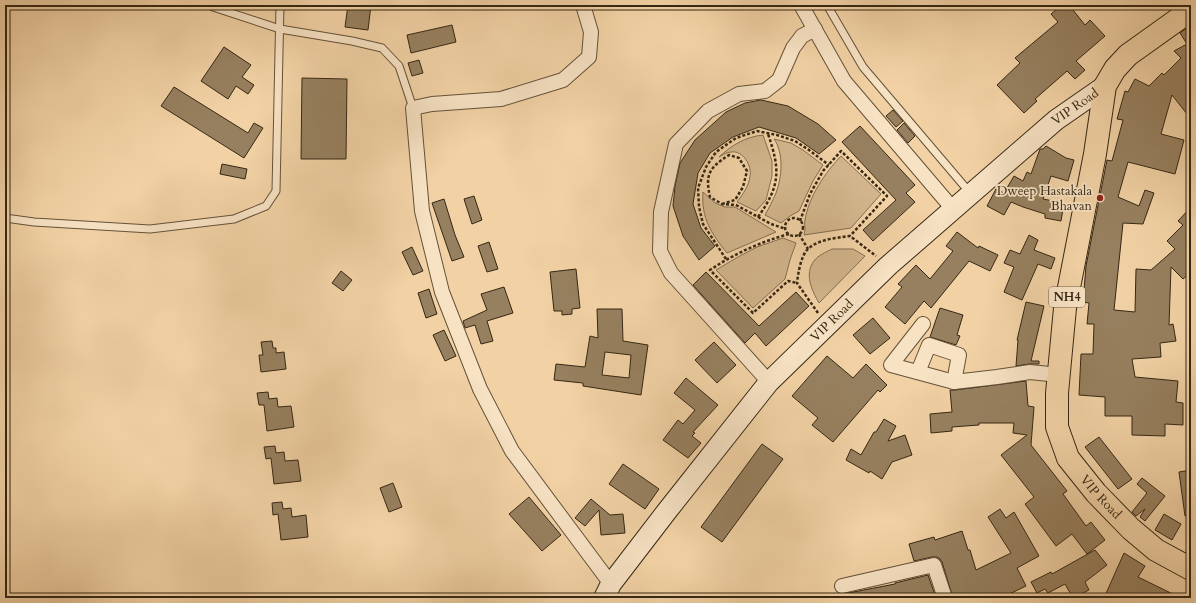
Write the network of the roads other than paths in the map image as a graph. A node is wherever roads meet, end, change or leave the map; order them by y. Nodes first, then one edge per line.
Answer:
1 (280, 5) edge
2 (583, 5) edge
3 (801, 5) edge
4 (827, 5) edge
5 (213, 7) dead end
6 (1191, 10) edge
7 (280, 29) junction
8 (815, 29) junction
9 (1105, 86) junction
10 (413, 108) junction
11 (971, 194) junction
12 (953, 209) junction
13 (5, 218) edge
14 (923, 324) dead end
15 (918, 372) junction
16 (1059, 375) junction
17 (769, 382) junction
18 (954, 382) junction
19 (1191, 568) edge
20 (842, 586) dead end
21 (607, 591) edge
22 (946, 598) edge

1 - 7 lane
2 - 10 street
3 - 8 street
4 - 11 lane
5 - 7 lane
6 - 9 highway, VIP Road / NH4
7 - 10 lane
7 - 13 lane
8 - 12 street
8 - 17 street
9 - 11 main road, VIP Road
9 - 16 highway, VIP Road / NH4
10 - 21 street
11 - 12 main road, VIP Road
12 - 17 main road, VIP Road
14 - 15 street
15 - 18 street
15 - 18 street
16 - 18 street
16 - 19 highway, VIP Road / NH4
17 - 21 main road, VIP Road
20 - 22 street

